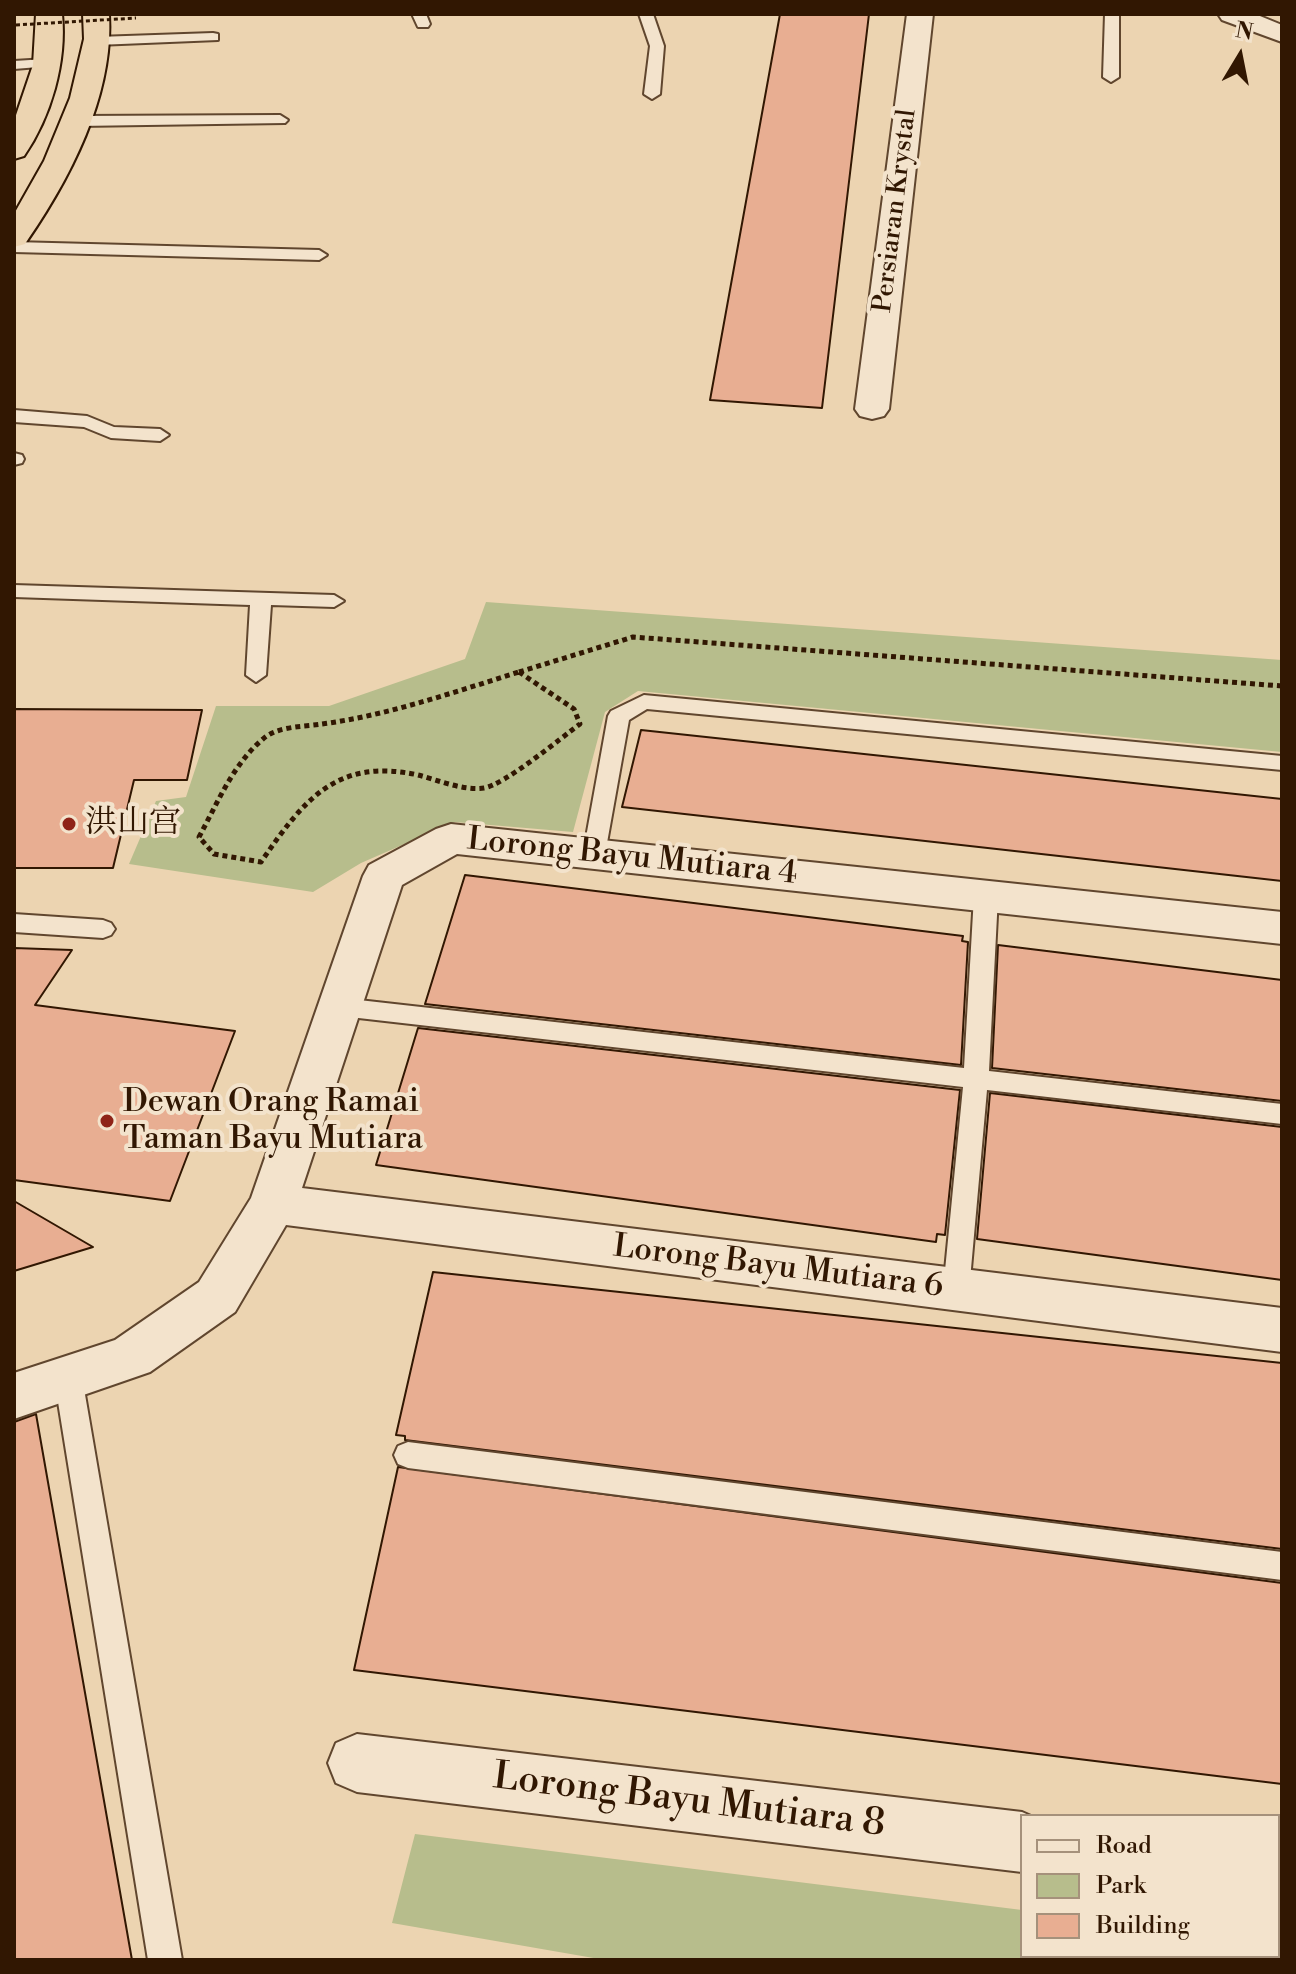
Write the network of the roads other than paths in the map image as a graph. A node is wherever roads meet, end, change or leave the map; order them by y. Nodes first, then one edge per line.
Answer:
1 (49, 14) edge
2 (646, 14) edge
3 (920, 14) edge
4 (1112, 14) edge
5 (1231, 14) edge
6 (97, 27) edge
7 (1282, 34) edge
8 (213, 37) dead end
9 (46, 63) junction
10 (14, 65) edge
11 (1111, 77) dead end
12 (652, 94) dead end
13 (280, 120) dead end
14 (78, 121) junction
15 (14, 150) edge
16 (14, 238) edge
17 (14, 247) edge
18 (319, 255) dead end
19 (872, 409) dead end
20 (14, 416) edge
21 (160, 435) dead end
22 (14, 591) edge
23 (261, 598) junction
24 (334, 601) dead end
25 (256, 675) dead end
26 (1282, 763) edge
27 (594, 854) junction
28 (986, 896) junction
29 (14, 923) edge
30 (1282, 928) edge
31 (103, 929) dead end
32 (341, 1007) junction
33 (976, 1078) junction
34 (1282, 1114) edge
35 (273, 1204) junction
36 (956, 1291) junction
37 (1282, 1330) edge
38 (68, 1377) junction
39 (14, 1396) edge
40 (408, 1455) dead end
41 (1282, 1566) edge
42 (357, 1763) dead end
43 (1020, 1842) edge
44 (165, 1960) edge

1 - 9 highway
2 - 12 lane
3 - 19 street, Persiaran Krystal
4 - 11 lane
5 - 7 street
6 - 8 lane
6 - 14 highway
9 - 10 lane
9 - 15 highway
13 - 14 lane
14 - 16 highway
17 - 18 lane
20 - 21 lane
22 - 23 lane
23 - 24 lane
23 - 25 lane
26 - 27 lane
27 - 28 street, Lorong Bayu Mutiara 4
27 - 32 street, Lorong Bayu Mutiara 4
28 - 30 street, Lorong Bayu Mutiara 4
28 - 33 lane
29 - 31 lane
32 - 33 lane
32 - 35 street, Lorong Bayu Mutiara 4
33 - 34 lane
33 - 36 lane
35 - 36 street, Lorong Bayu Mutiara 6
35 - 38 street, Lorong Bayu Mutiara 4
36 - 37 street, Lorong Bayu Mutiara 6
38 - 39 street, Lorong Bayu Mutiara 4
38 - 44 lane
40 - 41 lane
42 - 43 street, Lorong Bayu Mutiara 8

